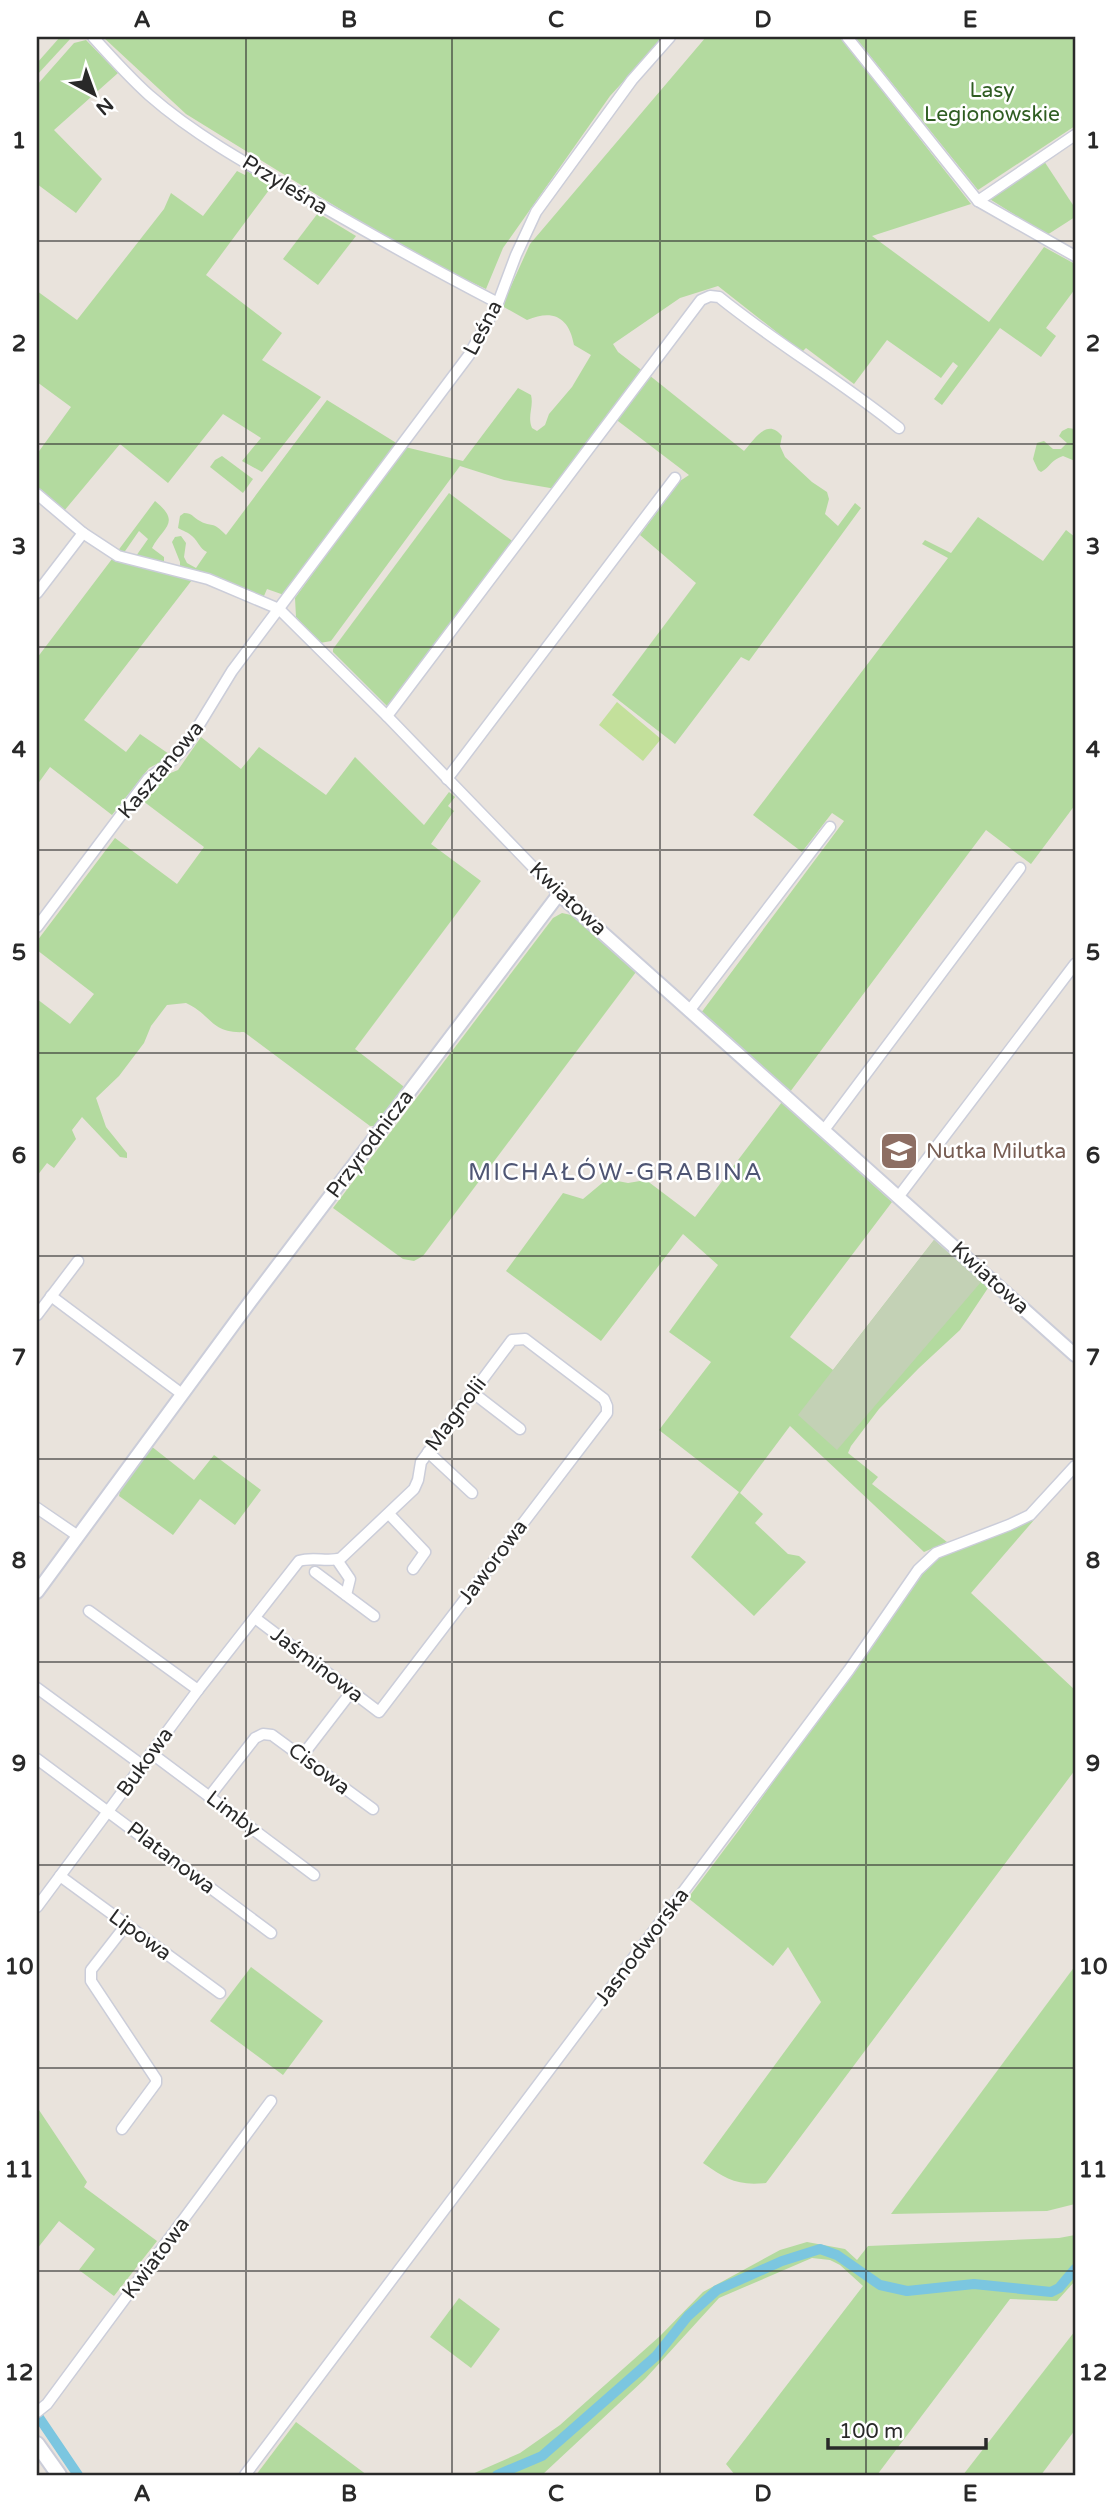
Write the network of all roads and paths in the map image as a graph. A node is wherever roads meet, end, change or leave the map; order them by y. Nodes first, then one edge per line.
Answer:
1 (93, 37) edge
2 (670, 37) edge
3 (847, 37) edge
4 (1075, 135) edge
5 (978, 201) junction
6 (1075, 256) edge
7 (499, 303) junction
8 (899, 428) dead end
9 (675, 478) dead end
10 (37, 494) edge
11 (83, 533) junction
12 (37, 593) edge
13 (279, 609) junction
14 (387, 716) junction
15 (447, 779) junction
16 (830, 827) dead end
17 (1020, 868) dead end
18 (559, 894) junction
19 (37, 927) edge
20 (1075, 964) edge
21 (689, 1011) junction
22 (824, 1130) junction
23 (899, 1196) junction
24 (78, 1261) dead end
25 (51, 1296) junction
26 (37, 1315) edge
27 (1075, 1355) edge
28 (472, 1392) junction
29 (182, 1394) junction
30 (607, 1413) joint
31 (520, 1429) dead end
32 (428, 1452) junction
33 (1075, 1466) edge
34 (472, 1493) dead end
35 (37, 1508) edge
36 (388, 1514) junction
37 (78, 1536) junction
38 (337, 1560) junction
39 (413, 1569) dead end
40 (315, 1572) dead end
41 (37, 1591) edge
42 (346, 1595) junction
43 (89, 1611) dead end
44 (374, 1616) dead end
45 (255, 1618) junction
46 (37, 1688) edge
47 (198, 1690) junction
48 (352, 1691) junction
49 (379, 1712) joint
50 (151, 1753) junction
51 (302, 1756) junction
52 (37, 1759) edge
53 (142, 1765) junction
54 (209, 1797) junction
55 (373, 1809) dead end
56 (108, 1811) junction
57 (314, 1875) dead end
58 (60, 1876) junction
59 (37, 1907) edge
60 (126, 1925) junction
61 (271, 1933) dead end
62 (220, 1993) dead end
63 (271, 2101) dead end
64 (122, 2129) dead end
65 (37, 2412) edge
66 (37, 2444) edge
67 (58, 2475) edge
68 (245, 2475) edge

1 - 7 street, Przyleśna
2 - 7 street, Leśna
3 - 5 street
4 - 5 street
5 - 6 street
7 - 13 street, Leśna
8 - 14 street
9 - 15 street
10 - 11 street, Kwiatowa
11 - 12 street
11 - 13 street, Kwiatowa
13 - 14 street, Kwiatowa
13 - 19 street, Kasztanowa
14 - 15 street, Kwiatowa
15 - 18 street, Kwiatowa
16 - 21 street
17 - 22 street
18 - 21 street, Kwiatowa
18 - 29 street, Przyrodnicza
20 - 23 street
21 - 22 street, Kwiatowa
22 - 23 street, Kwiatowa
23 - 27 street, Kwiatowa
24 - 25 street
25 - 26 street
25 - 29 street
28 - 30 street, Magnolii
28 - 31 street
28 - 32 street, Magnolii
29 - 37 street, Przyrodnicza
30 - 49 street, Jaworowa
32 - 34 street
32 - 36 street, Magnolii
33 - 68 street, Jasnodworska
35 - 37 street
36 - 38 street, Magnolii
36 - 39 street
37 - 41 street, Przyrodnicza
38 - 42 street
38 - 45 street
40 - 42 street
42 - 44 street
43 - 47 street
45 - 47 street, Bukowa
45 - 48 street, Jaśminowa
46 - 53 street
47 - 50 street, Bukowa
48 - 49 street, Jaśminowa
48 - 51 street
50 - 53 street, Bukowa
50 - 54 street, Limby
51 - 54 street, Cisowa
51 - 55 street, Cisowa
52 - 56 street, Platanowa
53 - 56 street, Bukowa
54 - 57 street, Limby
56 - 58 street, Bukowa
56 - 61 street, Platanowa
58 - 59 street, Bukowa
58 - 60 street, Lipowa
60 - 62 street, Lipowa
60 - 64 street
63 - 65 street, Kwiatowa
66 - 67 main road

